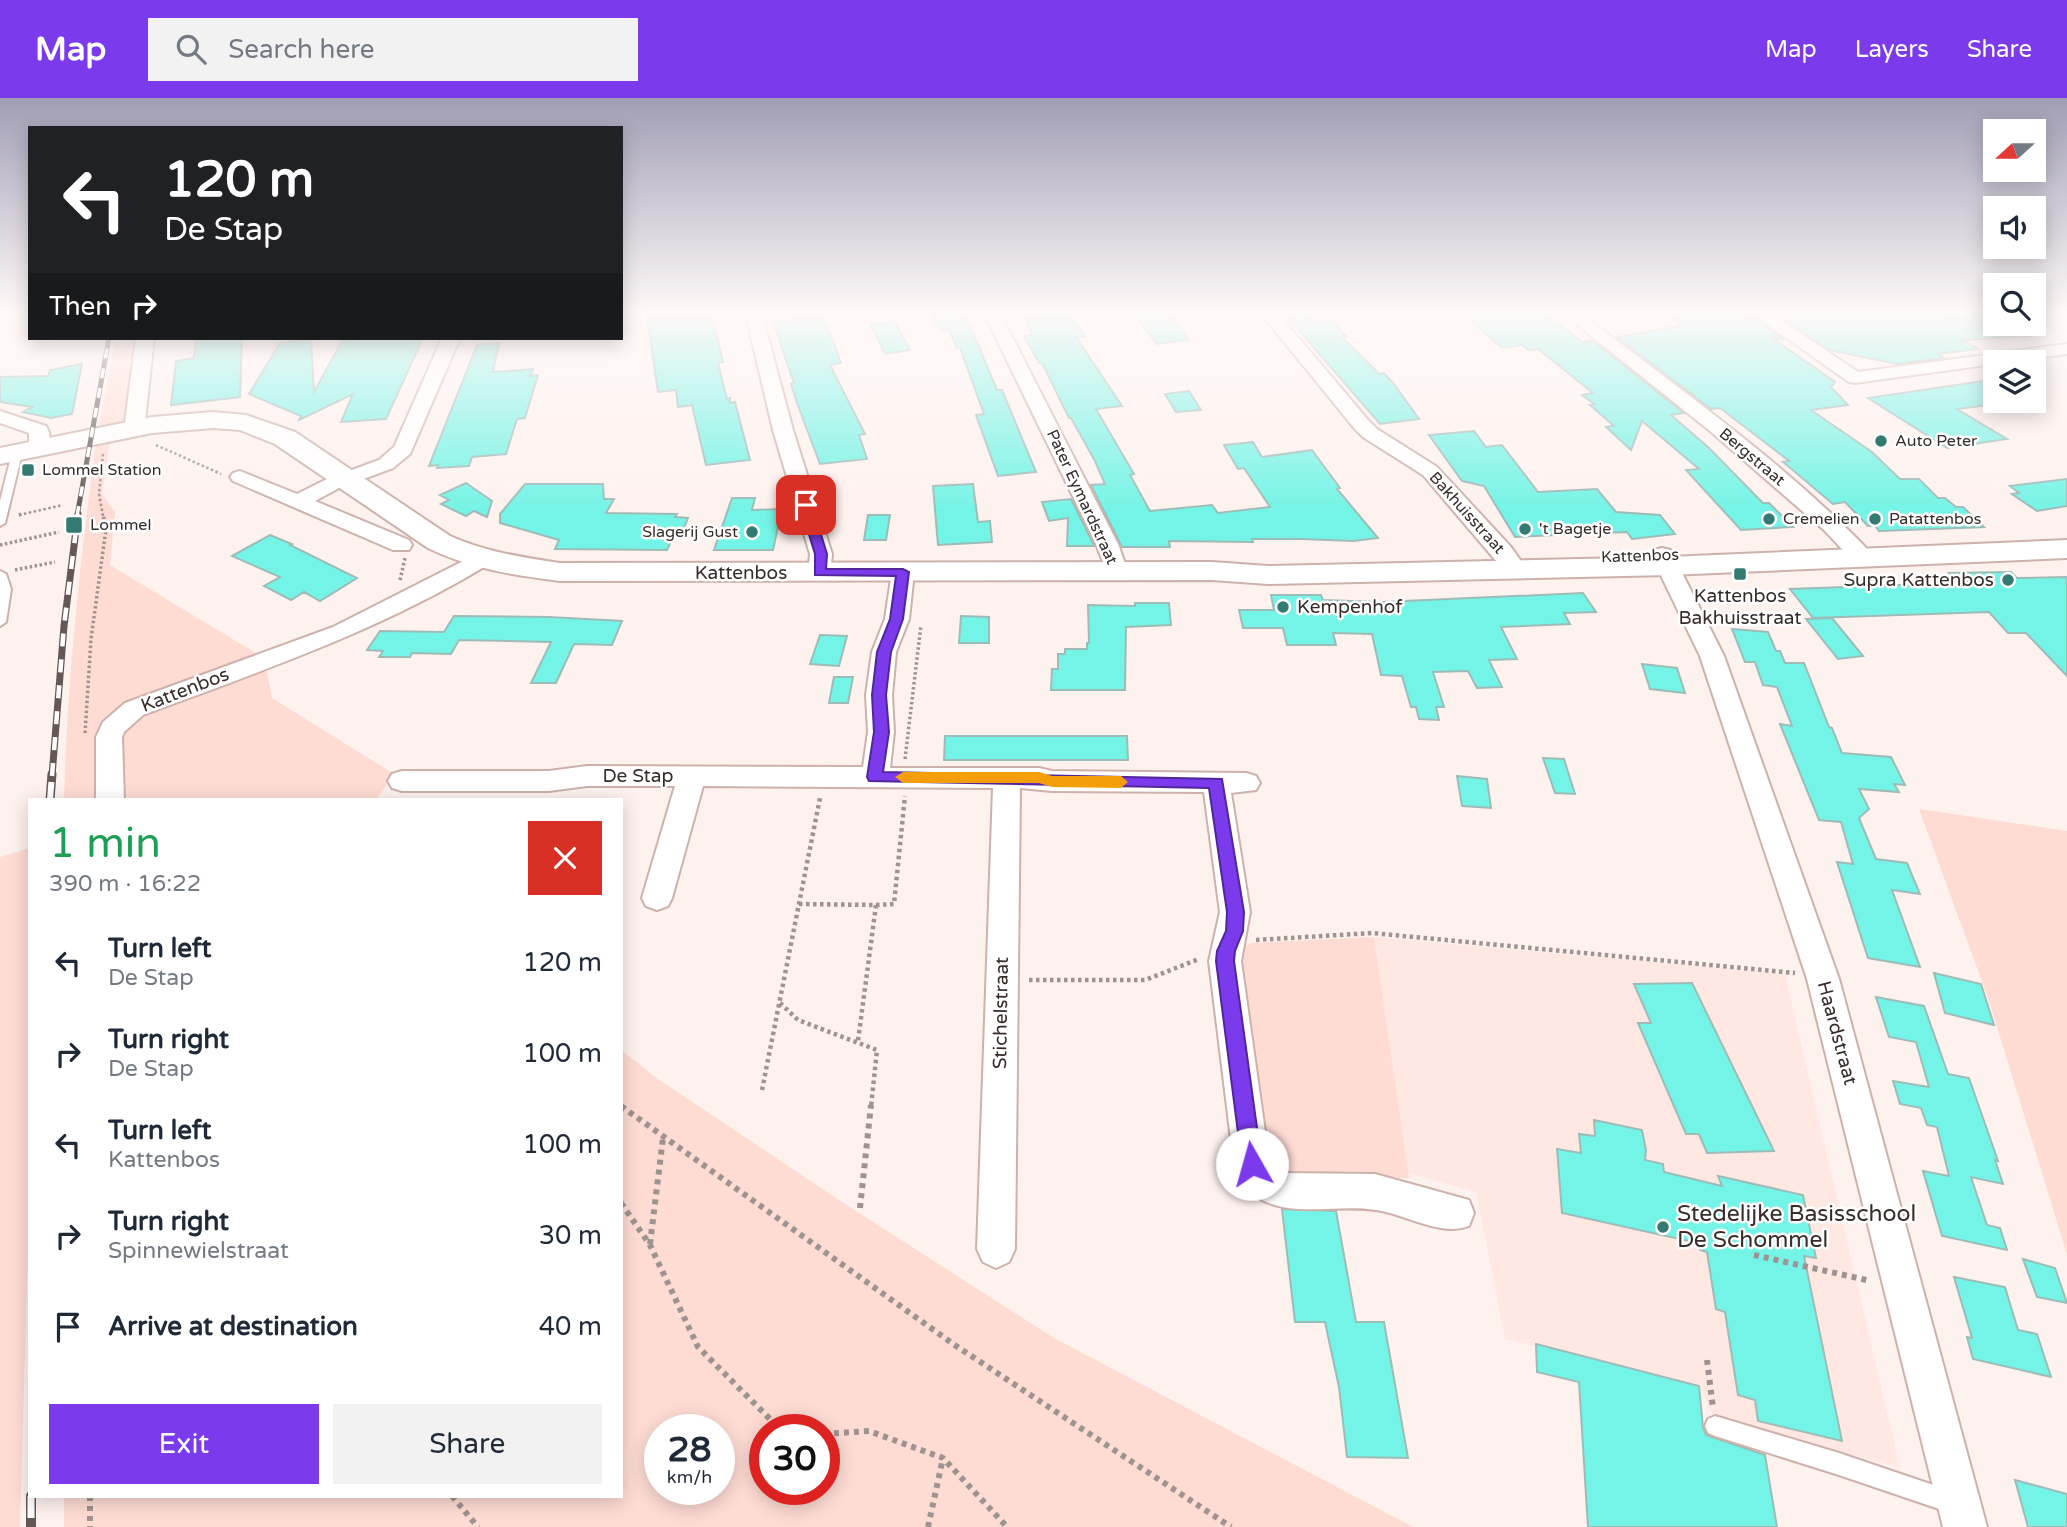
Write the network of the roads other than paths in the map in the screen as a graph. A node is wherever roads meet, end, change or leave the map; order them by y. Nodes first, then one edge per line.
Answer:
1 (140, 378) edge
2 (434, 378) edge
3 (770, 378) edge
4 (1025, 378) edge
5 (1323, 378) edge
6 (1654, 378) edge
7 (0, 417) edge
8 (134, 430) junction
9 (13, 463) edge
10 (236, 478) road end
11 (345, 480) junction
12 (299, 501) junction
13 (1, 521) edge
14 (2067, 539) edge
15 (401, 545) dead end
16 (2067, 549) edge
17 (1859, 553) junction
18 (481, 559) junction
19 (1665, 561) junction
20 (1512, 565) junction
21 (915, 572) junction
22 (1117, 572) junction
23 (820, 573) junction
24 (0, 574) edge
25 (0, 622) edge
26 (692, 776) junction
27 (874, 777) junction
28 (1007, 778) junction
29 (402, 781) dead end
30 (565, 789) edge
31 (110, 798) edge
32 (657, 898) dead end
33 (1457, 1213) dead end
34 (996, 1249) dead end
35 (1715, 1426) road end
36 (1962, 1516) edge

1 - 8 street
2 - 11 street
3 - 23 street
4 - 22 street, Pater Eymardstraat
5 - 20 street, Bakhuisstraat
6 - 17 street, Bergstraat
7 - 9 street
8 - 9 main road, Kattenbos
8 - 11 main road, Kattenbos
9 - 13 lane
10 - 12 street
11 - 12 street
11 - 18 main road, Kattenbos
12 - 15 street
14 - 17 main road, Kattenbos
16 - 17 main road, Kattenbos
17 - 19 main road, Kattenbos
18 - 23 main road, Kattenbos
18 - 31 street, Kattenbos
19 - 20 main road, Kattenbos
19 - 36 street, Haardstraat
20 - 22 main road, Kattenbos
21 - 22 main road, Kattenbos
21 - 23 main road, Kattenbos
21 - 27 street
24 - 25 lane
26 - 27 street, De Stap
26 - 30 street, De Stap
26 - 32 street
27 - 28 street, De Stap
28 - 33 street, De Stap
28 - 34 street, Stichelstraat
29 - 30 street, De Stap
35 - 36 lane

